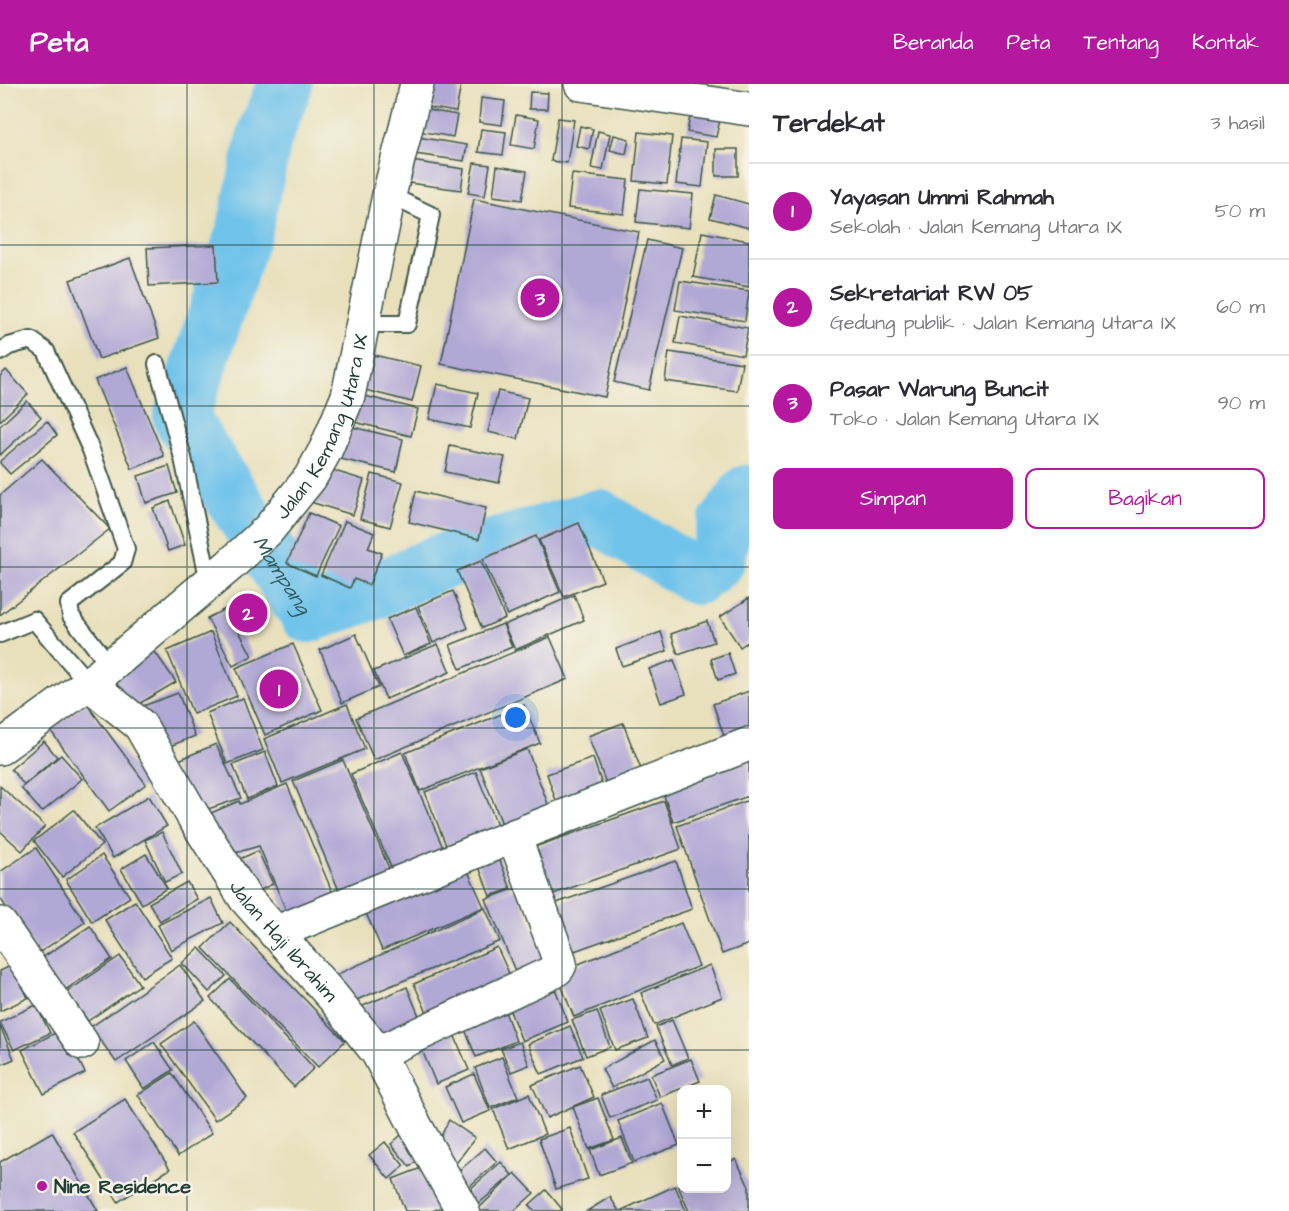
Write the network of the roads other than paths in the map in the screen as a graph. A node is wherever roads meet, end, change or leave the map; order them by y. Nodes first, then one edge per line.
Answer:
1 (417, 84) edge
2 (581, 84) edge
3 (749, 109) edge
4 (389, 195) junction
5 (363, 324) junction
6 (0, 351) edge
7 (157, 364) dead end
8 (220, 574) junction
9 (0, 634) edge
10 (99, 675) junction
11 (749, 744) edge
12 (0, 748) edge
13 (514, 836) junction
14 (0, 924) edge
15 (275, 933) junction
16 (82, 1043) dead end
17 (378, 1053) junction
18 (464, 1211) edge

1 - 4 street, Jalan Kemang Utara IX
2 - 3 street
4 - 5 street, Jalan Kemang Utara IX
4 - 5 lane
5 - 8 street, Jalan Kemang Utara IX
6 - 10 lane
7 - 8 lane
8 - 10 street, Jalan Kemang Utara IX
9 - 10 lane
10 - 12 street, Jalan Kemang Utara IX
10 - 15 street, Jalan Haji Ibrahim
11 - 13 street
13 - 15 street
13 - 17 street
14 - 16 street
15 - 17 street, Jalan Haji Ibrahim
17 - 18 street, Jalan Haji Ibrahim

